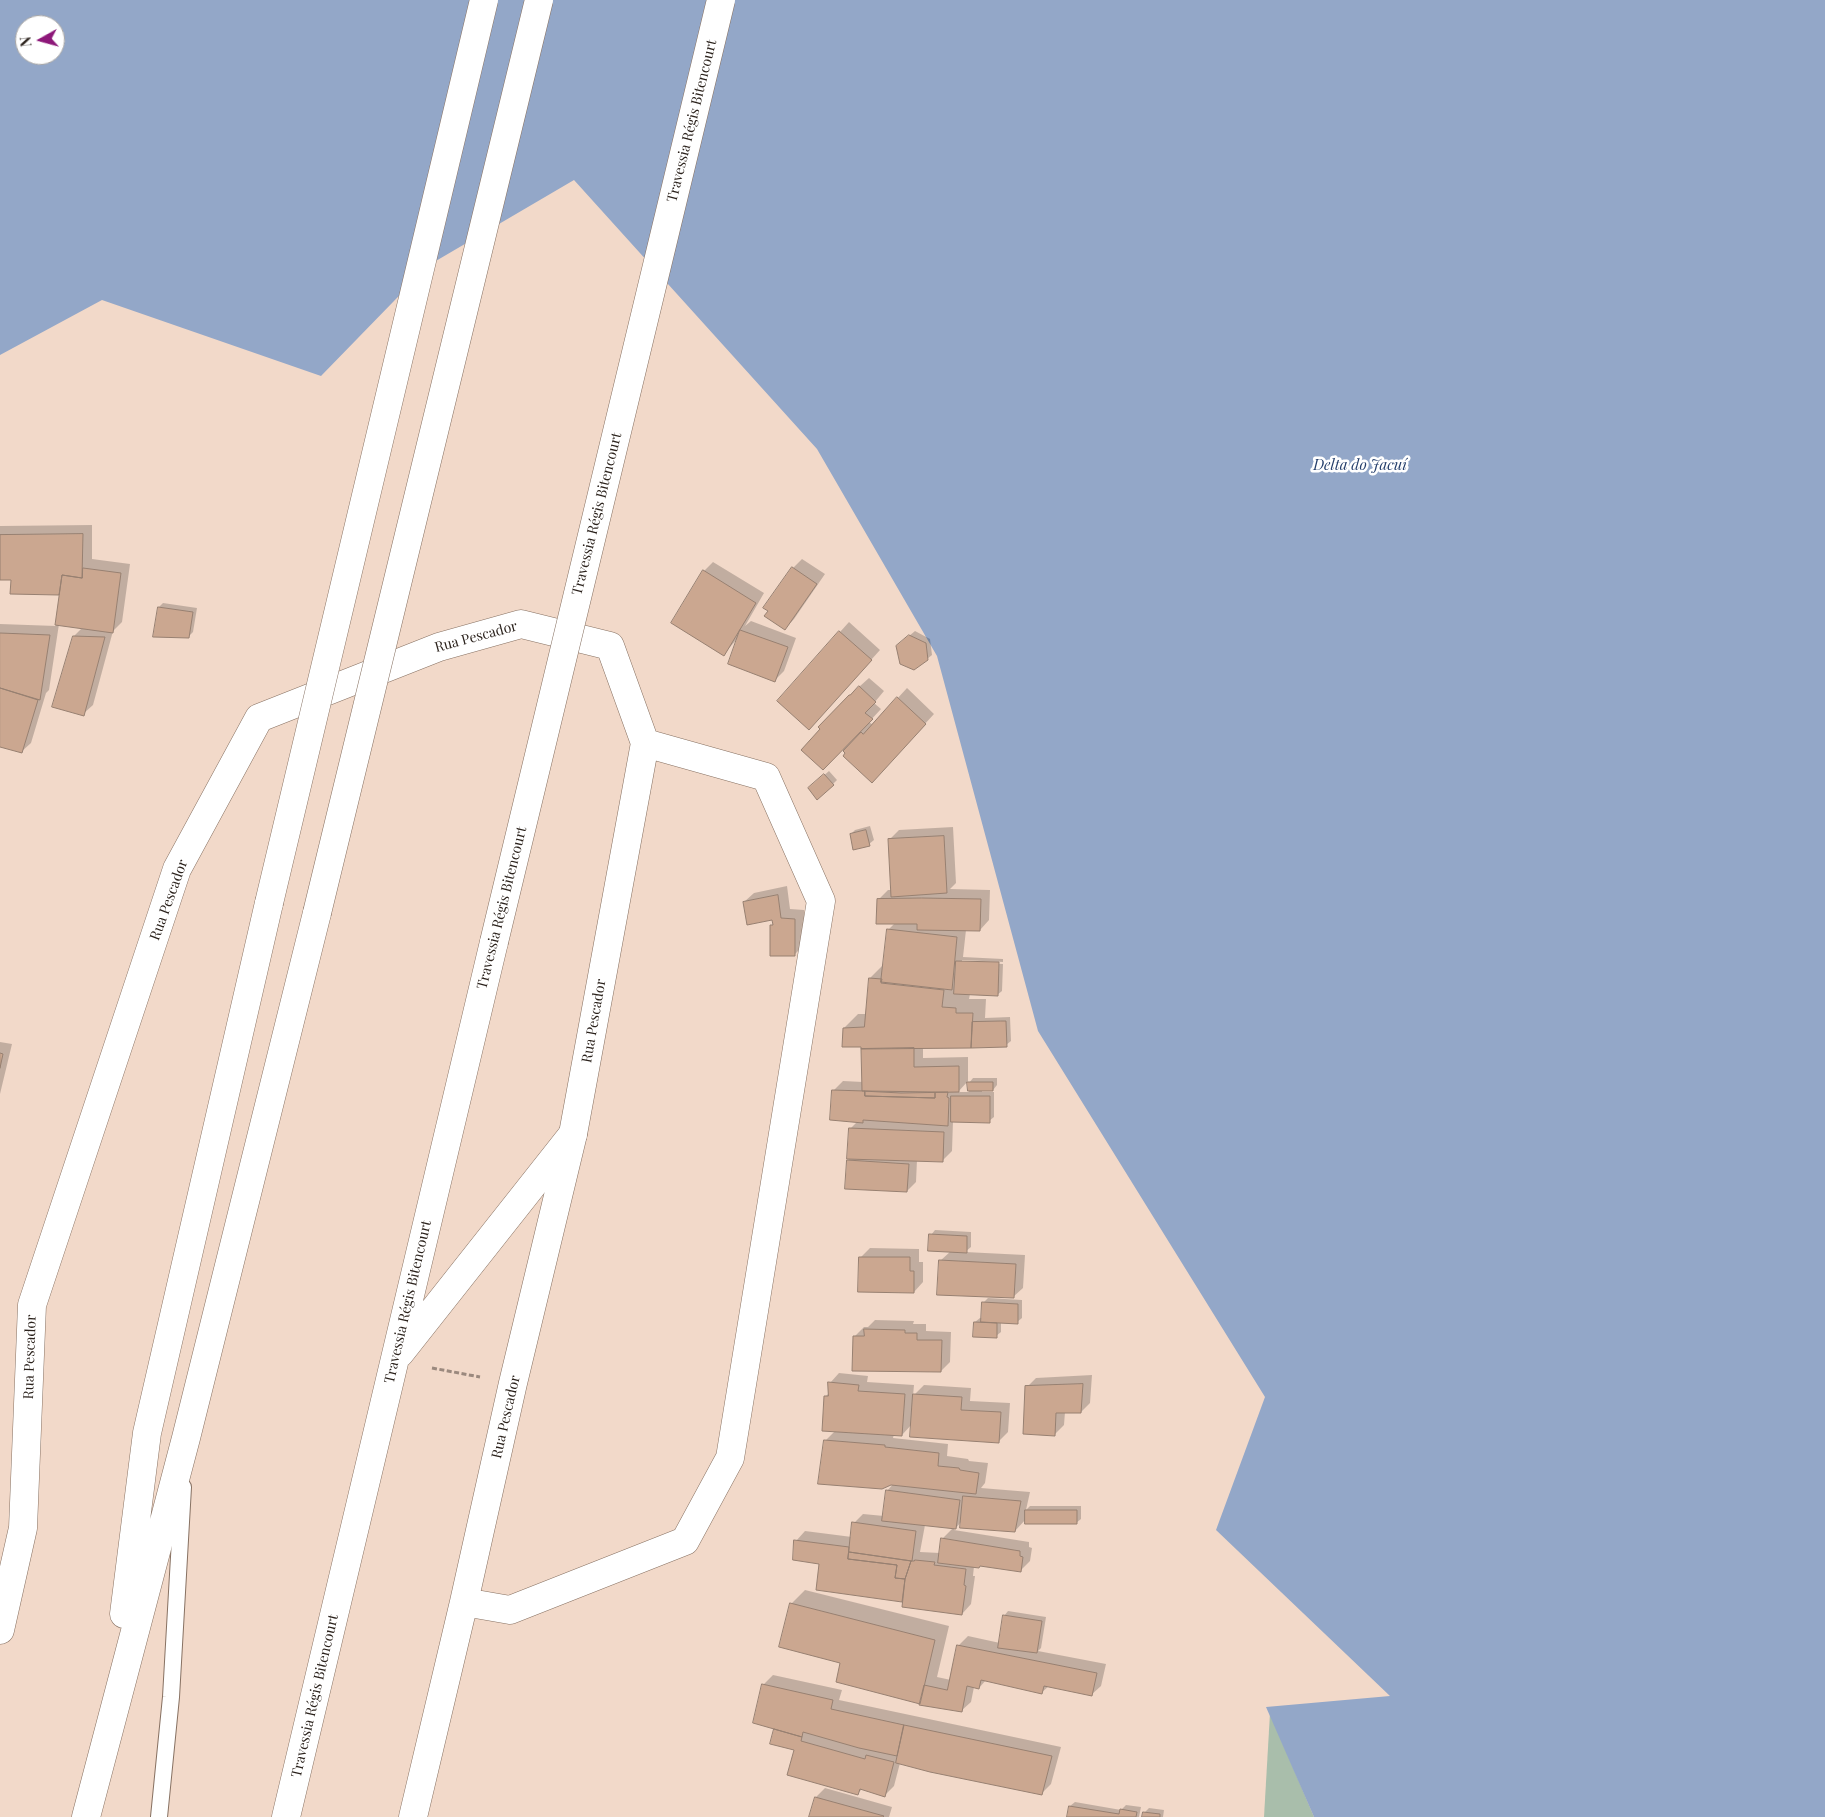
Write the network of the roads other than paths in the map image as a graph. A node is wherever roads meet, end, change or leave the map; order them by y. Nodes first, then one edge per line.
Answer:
1 (484, 0) edge
2 (539, 0) edge
3 (721, 0) edge
4 (645, 742) junction
5 (573, 1134) junction
6 (394, 1360) junction
7 (186, 1438) junction
8 (464, 1602) junction
9 (0, 1630) edge
10 (111, 1717) junction
11 (86, 1817) edge
12 (159, 1817) edge
13 (286, 1817) edge
14 (412, 1817) edge

1 - 10 main road, bridge
2 - 7 main road, bridge
3 - 6 main road, Travessia Régis Bitencourt, bridge
4 - 5 main road, Rua Pescador
4 - 8 main road
4 - 9 main road, Rua Pescador
5 - 6 main road
5 - 8 main road, Rua Pescador
6 - 13 main road, Travessia Régis Bitencourt
7 - 10 main road
7 - 12 lane
8 - 14 main road, Rua Pescador
10 - 11 main road

